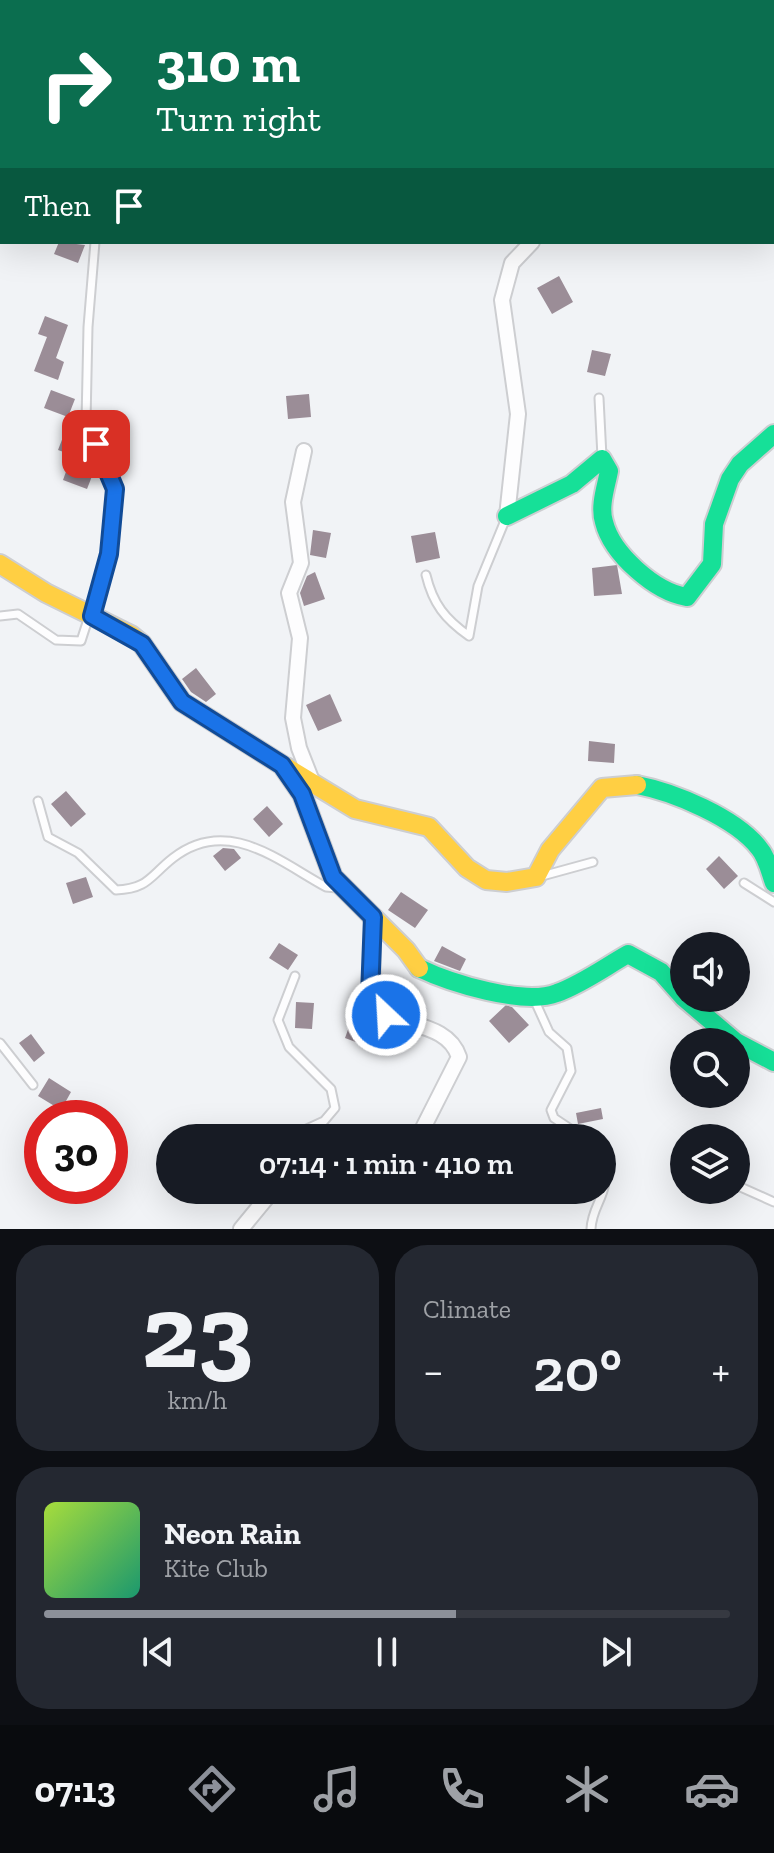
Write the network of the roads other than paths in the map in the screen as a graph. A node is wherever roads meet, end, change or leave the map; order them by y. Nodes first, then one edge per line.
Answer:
1 (95, 244) edge
2 (530, 244) edge
3 (599, 398) dead end
4 (774, 434) edge
5 (304, 451) dead end
6 (602, 459) junction
7 (507, 516) junction
8 (0, 564) edge
9 (426, 575) dead end
10 (0, 616) edge
11 (92, 616) junction
12 (282, 765) junction
13 (312, 781) junction
14 (38, 801) dead end
15 (593, 862) dead end
16 (536, 877) junction
17 (744, 883) dead end
18 (774, 883) edge
19 (344, 888) junction
20 (774, 902) edge
21 (373, 917) junction
22 (295, 976) dead end
23 (670, 982) edge
24 (533, 997) junction
25 (701, 1012) edge
26 (719, 1028) edge
27 (0, 1043) edge
28 (750, 1049) edge
29 (774, 1062) edge
30 (33, 1085) dead end
31 (317, 1124) edge
32 (425, 1124) edge
33 (563, 1124) edge
34 (750, 1191) edge
35 (774, 1202) edge
36 (260, 1204) edge
37 (601, 1204) edge
38 (241, 1229) edge
39 (591, 1229) edge

1 - 11 lane
2 - 7 street
3 - 6 lane
4 - 6 street
5 - 13 street
6 - 7 street
7 - 9 lane
8 - 11 street
10 - 11 lane
11 - 12 street
12 - 13 street
12 - 19 street
13 - 16 street
14 - 19 lane
15 - 16 lane
16 - 18 street
17 - 20 lane
19 - 21 street
21 - 24 street
21 - 32 street
22 - 31 lane
23 - 24 street
24 - 33 lane
25 - 26 street
27 - 30 lane
28 - 29 street
34 - 35 lane
36 - 38 street
37 - 39 lane

